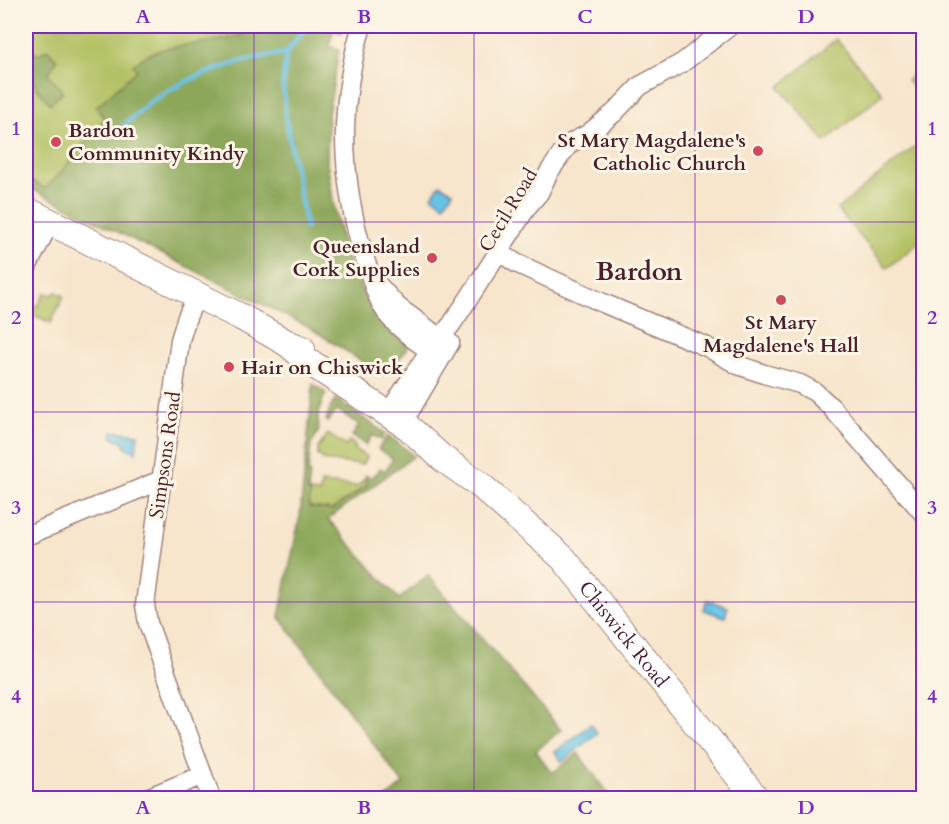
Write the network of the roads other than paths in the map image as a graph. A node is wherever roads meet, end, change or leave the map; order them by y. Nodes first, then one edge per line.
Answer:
1 (362, 26) edge
2 (730, 26) edge
3 (26, 210) edge
4 (50, 222) junction
5 (503, 255) junction
6 (26, 269) edge
7 (197, 295) junction
8 (438, 347) junction
9 (399, 411) junction
10 (161, 480) junction
11 (924, 514) edge
12 (26, 536) edge
13 (203, 775) junction
14 (147, 798) edge
15 (211, 798) edge
16 (756, 798) edge

1 - 8 street
2 - 5 street, Cecil Road
3 - 4 main road
4 - 6 street
4 - 7 main road
5 - 8 street, Cecil Road
5 - 11 street
7 - 9 main road, Chiswick Road
7 - 10 street, Simpsons Road
8 - 9 street, Cecil Road
9 - 16 main road, Chiswick Road
10 - 12 street
10 - 13 street, Simpsons Road
13 - 14 street
13 - 15 street, Simpsons Road

